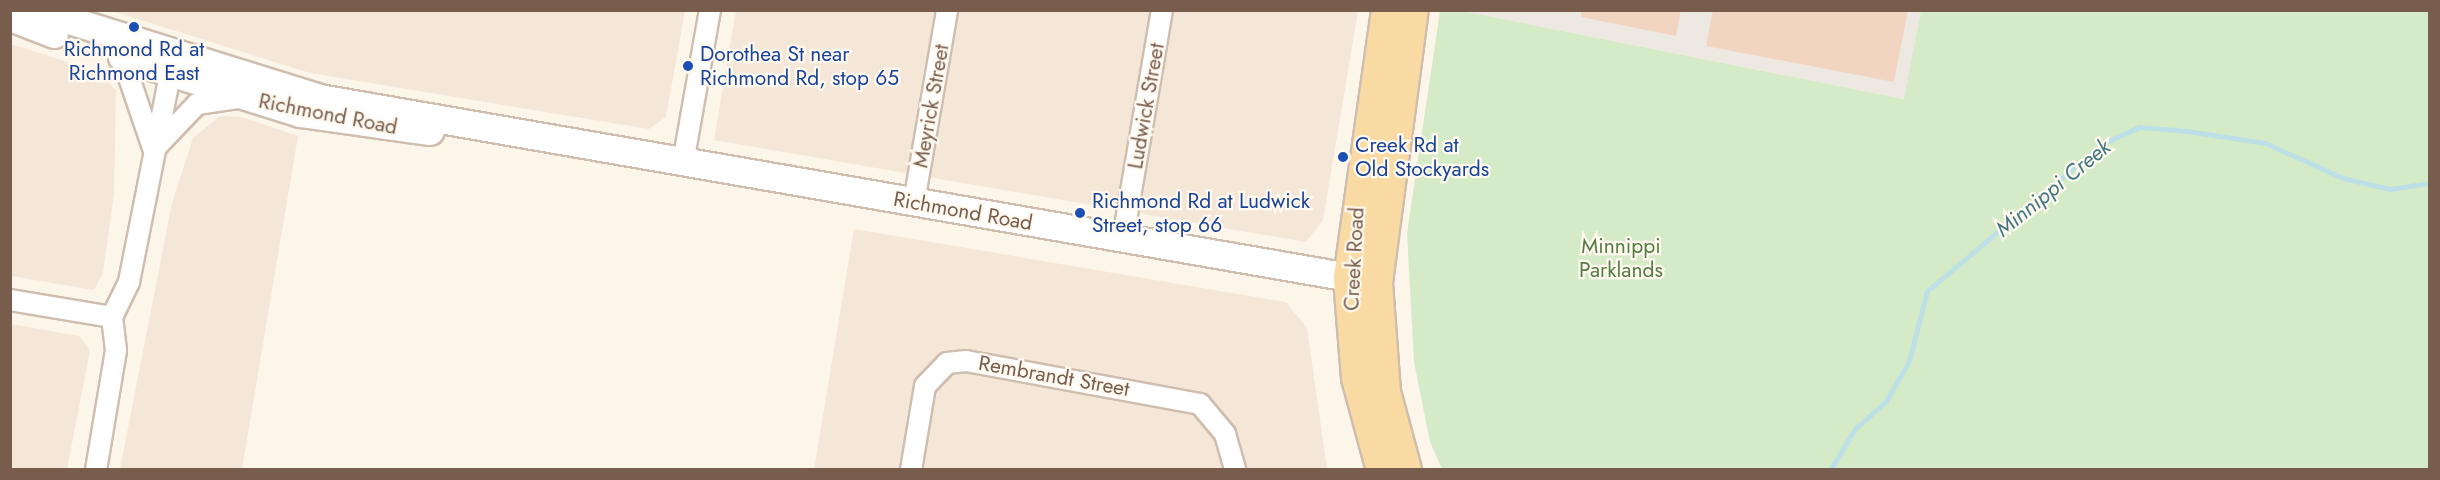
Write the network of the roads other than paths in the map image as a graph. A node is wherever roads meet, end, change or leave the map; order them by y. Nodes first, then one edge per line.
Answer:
1 (37, 10) edge
2 (710, 10) edge
3 (947, 10) edge
4 (1162, 10) edge
5 (1387, 10) edge
6 (1413, 10) edge
7 (71, 16) edge
8 (10, 17) edge
9 (122, 57) junction
10 (172, 64) junction
11 (250, 89) junction
12 (550, 139) junction
13 (154, 150) junction
14 (683, 164) junction
15 (914, 202) junction
16 (1123, 238) junction
17 (1363, 280) junction
18 (10, 300) edge
19 (112, 317) junction
20 (96, 470) edge
21 (911, 470) edge
22 (1235, 470) edge
23 (1382, 470) edge
24 (1406, 470) edge

1 - 7 main road, Richmond Road
2 - 14 street
3 - 15 street, Meyrick Street
4 - 16 street, Ludwick Street
5 - 17 main road, Creek Road
6 - 17 main road, Creek Road
7 - 10 main road, Richmond Road
8 - 9 main road, Richmond Road
9 - 10 main road, Richmond Road
9 - 13 street
10 - 11 main road, Richmond Road
10 - 13 street
11 - 12 main road, Richmond Road
11 - 12 main road, Richmond Road
11 - 13 street
12 - 14 main road, Richmond Road
13 - 19 street
14 - 15 main road, Richmond Road
15 - 16 main road, Richmond Road
16 - 17 main road, Richmond Road
17 - 23 main road, Creek Road
17 - 24 main road, Creek Road
18 - 19 street
19 - 20 street
21 - 22 street, Rembrandt Street

